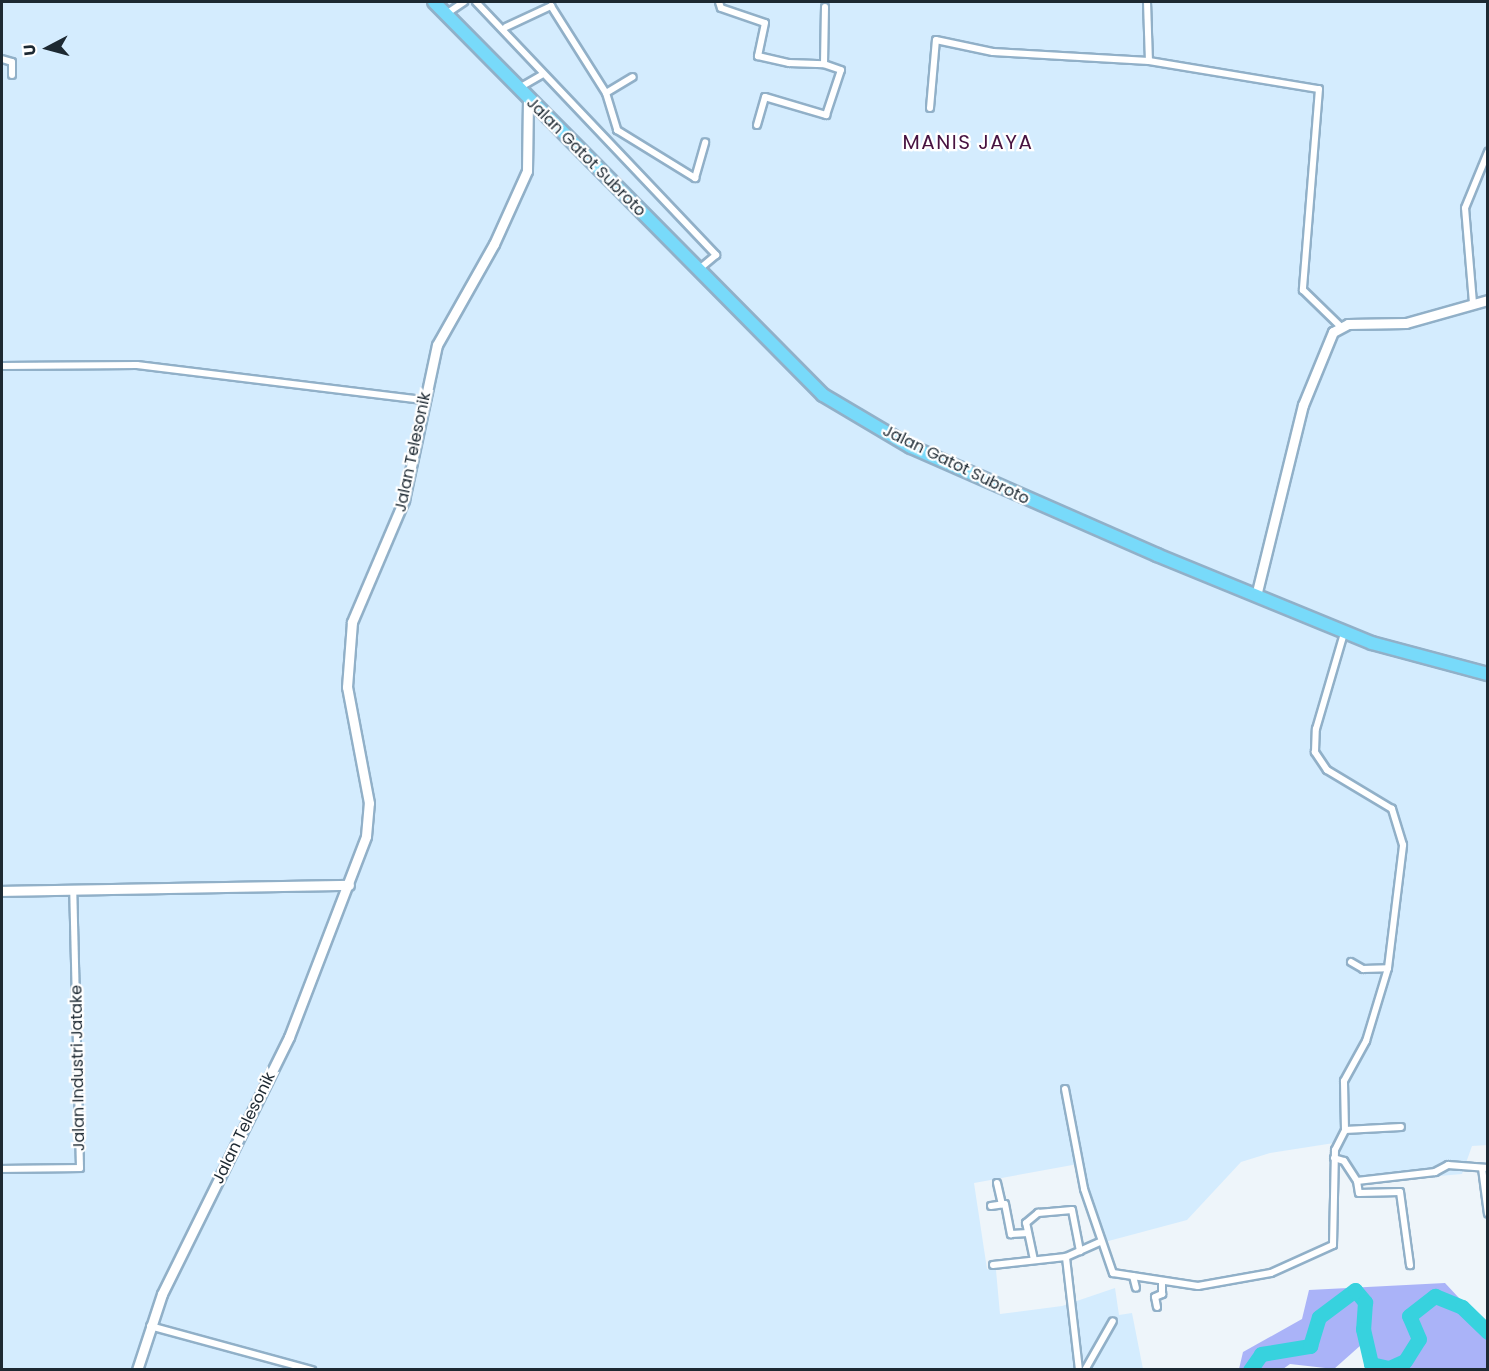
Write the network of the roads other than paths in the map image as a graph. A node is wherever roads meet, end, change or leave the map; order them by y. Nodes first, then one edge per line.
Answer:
1 (434, 2) edge
2 (464, 2) edge
3 (476, 2) edge
4 (719, 2) edge
5 (1147, 2) edge
6 (825, 7) dead end
7 (446, 14) junction
8 (506, 27) junction
9 (2, 59) edge
10 (1149, 61) junction
11 (824, 64) junction
12 (543, 74) junction
13 (12, 75) dead end
14 (633, 77) dead end
15 (519, 88) junction
16 (606, 93) junction
17 (528, 98) junction
18 (930, 108) dead end
19 (757, 125) dead end
20 (705, 142) dead end
21 (1488, 152) edge
22 (698, 270) junction
23 (1488, 300) edge
24 (1473, 303) junction
25 (1340, 326) junction
26 (2, 366) edge
27 (423, 400) junction
28 (1256, 596) junction
29 (1344, 633) junction
30 (1488, 674) edge
31 (349, 885) junction
32 (73, 890) junction
33 (2, 891) edge
34 (1351, 962) dead end
35 (1388, 968) junction
36 (1065, 1089) dead end
37 (1401, 1127) dead end
38 (1345, 1130) junction
39 (1334, 1158) junction
40 (1485, 1168) edge
41 (2, 1169) edge
42 (1357, 1181) junction
43 (997, 1183) dead end
44 (1002, 1204) junction
45 (991, 1206) dead end
46 (1488, 1214) edge
47 (1028, 1233) junction
48 (1100, 1242) junction
49 (1080, 1251) junction
50 (1066, 1257) junction
51 (1034, 1260) junction
52 (993, 1265) dead end
53 (1410, 1265) dead end
54 (1133, 1276) junction
55 (1162, 1282) junction
56 (1136, 1288) dead end
57 (1157, 1307) dead end
58 (1113, 1321) dead end
59 (148, 1325) junction
60 (137, 1370) edge
61 (312, 1370) edge
62 (1079, 1370) edge
63 (1085, 1370) edge

1 - 7 highway, Jalan Gatot Subroto
2 - 7 street
3 - 8 street
4 - 11 street
5 - 10 street
6 - 11 street
7 - 15 highway, Jalan Gatot Subroto
8 - 12 street
8 - 16 street
9 - 13 street
10 - 18 street
10 - 25 street
11 - 19 street
12 - 15 street
12 - 22 street
14 - 16 street
15 - 17 highway, Jalan Gatot Subroto
16 - 20 street
17 - 22 highway, Jalan Gatot Subroto
17 - 27 street, Jalan Telesonik
21 - 24 street
22 - 28 highway, Jalan Gatot Subroto
23 - 24 street
24 - 25 street
25 - 28 street
26 - 27 street
27 - 31 street, Jalan Telesonik
28 - 29 highway, Jalan Gatot Subroto
29 - 30 highway, Jalan Gatot Subroto
29 - 35 street
31 - 32 street
31 - 59 street, Jalan Telesonik
32 - 33 street
32 - 41 street, Jalan Industri Jatake
34 - 35 street
35 - 38 street
36 - 48 street
37 - 38 street
38 - 39 street
39 - 42 street
39 - 55 street
40 - 42 street
40 - 46 street
42 - 53 street
43 - 44 street
44 - 45 street
44 - 47 street
47 - 49 street
47 - 51 street
48 - 49 street
48 - 54 street
49 - 50 street
50 - 51 street
50 - 62 street
51 - 52 street
54 - 55 street
54 - 56 street
55 - 57 street
58 - 63 street
59 - 60 street, Jalan Telesonik
59 - 61 street

